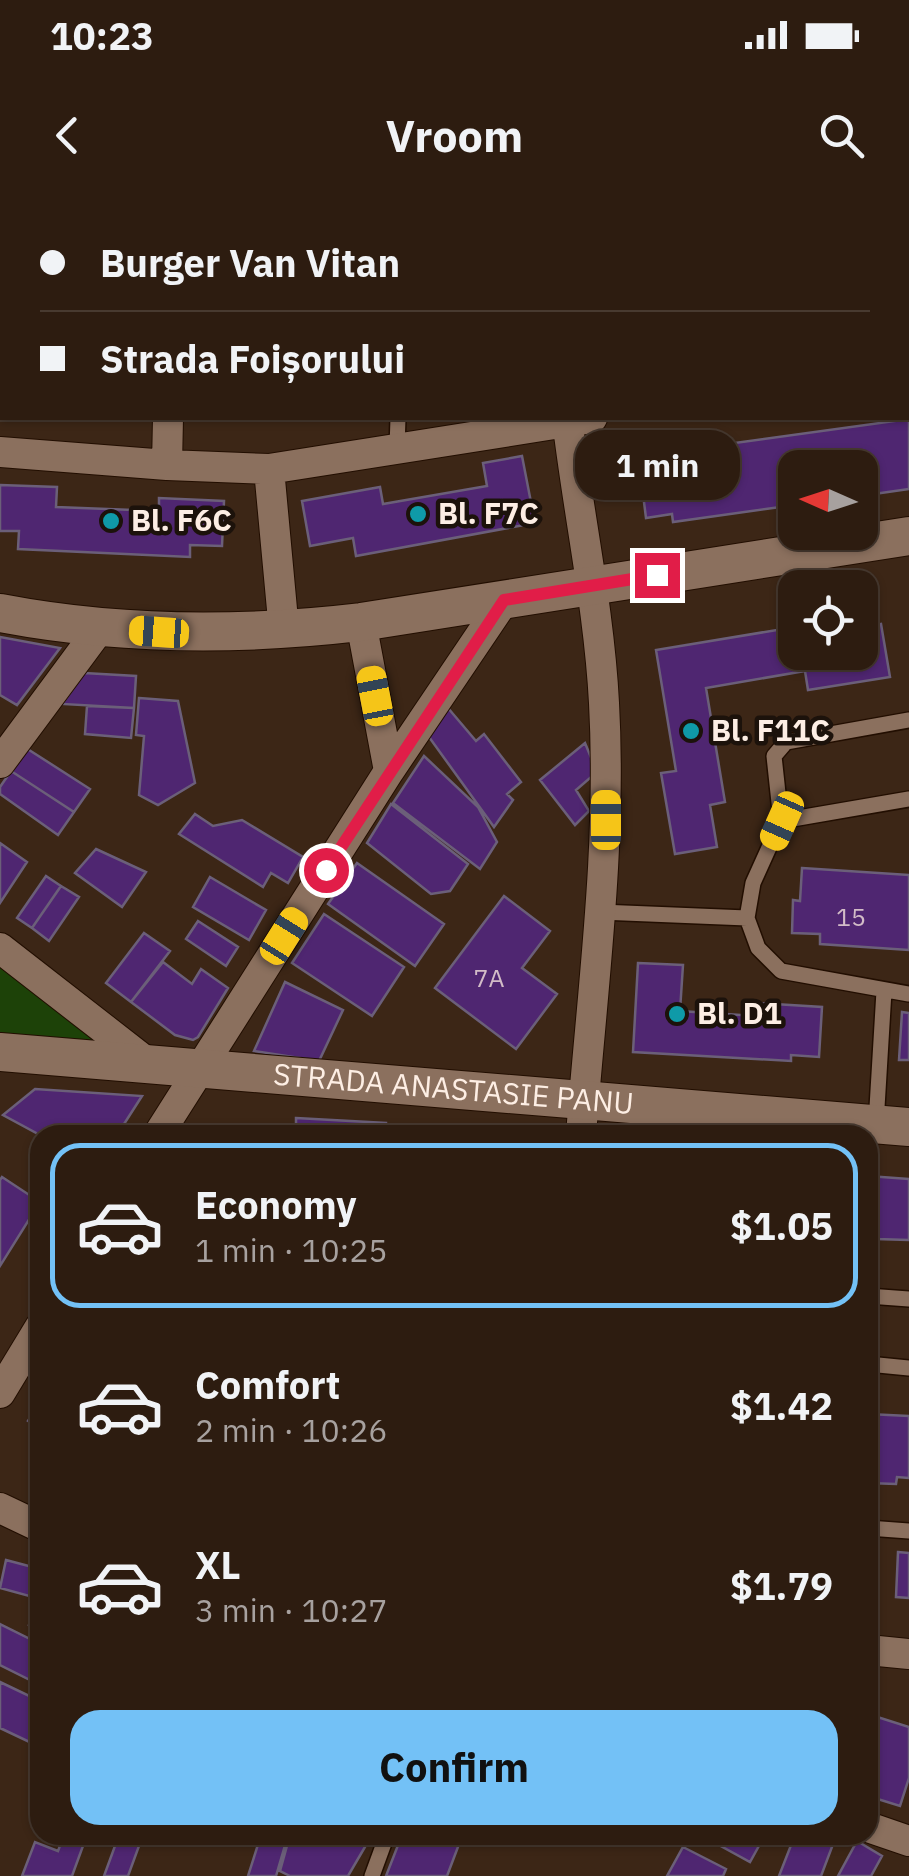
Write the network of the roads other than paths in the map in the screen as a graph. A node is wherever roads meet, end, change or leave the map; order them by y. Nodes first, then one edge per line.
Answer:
1 (168, 420) edge
2 (398, 420) edge
3 (570, 420) edge
4 (576, 420) edge
5 (396, 448) junction
6 (0, 452) edge
7 (166, 465) junction
8 (269, 469) junction
9 (909, 536) edge
10 (591, 585) junction
11 (504, 600) junction
12 (0, 614) edge
13 (361, 622) junction
14 (100, 628) junction
15 (284, 631) junction
16 (909, 720) edge
17 (0, 764) edge
18 (390, 771) junction
19 (909, 799) edge
20 (782, 821) junction
21 (600, 912) junction
22 (748, 918) junction
23 (0, 948) edge
24 (884, 991) junction
25 (909, 994) edge
26 (0, 1052) edge
27 (149, 1064) junction
28 (200, 1068) junction
29 (582, 1118) edge
30 (169, 1125) edge
31 (892, 1125) edge
32 (878, 1297) edge
33 (909, 1299) edge
34 (30, 1344) edge
35 (878, 1365) edge
36 (909, 1368) edge
37 (0, 1393) edge
38 (0, 1508) edge
39 (30, 1523) edge
40 (878, 1529) edge
41 (909, 1531) edge
42 (878, 1651) edge
43 (909, 1654) edge
44 (878, 1830) edge
45 (909, 1841) edge
46 (383, 1845) edge
47 (372, 1876) edge

1 - 7 street
2 - 5 lane
3 - 5 street
4 - 10 street
5 - 8 street
6 - 7 street
7 - 8 street
8 - 15 street
9 - 10 street
10 - 11 street
10 - 21 street
11 - 13 street
11 - 18 street
12 - 14 street
13 - 15 street
13 - 18 street
14 - 15 street
14 - 17 street
16 - 20 lane
18 - 28 street
19 - 20 lane
20 - 22 lane
21 - 22 lane
21 - 29 street
22 - 24 lane
23 - 27 street
24 - 25 lane
24 - 31 lane
26 - 27 street, STRADA ANASTASIE PANU
27 - 28 street, STRADA ANASTASIE PANU
28 - 29 street, STRADA ANASTASIE PANU
28 - 30 street
29 - 31 street, STRADA ANASTASIE PANU
32 - 33 lane
34 - 37 street
35 - 36 lane
38 - 39 street
40 - 41 lane
42 - 43 street
44 - 45 street
46 - 47 lane

